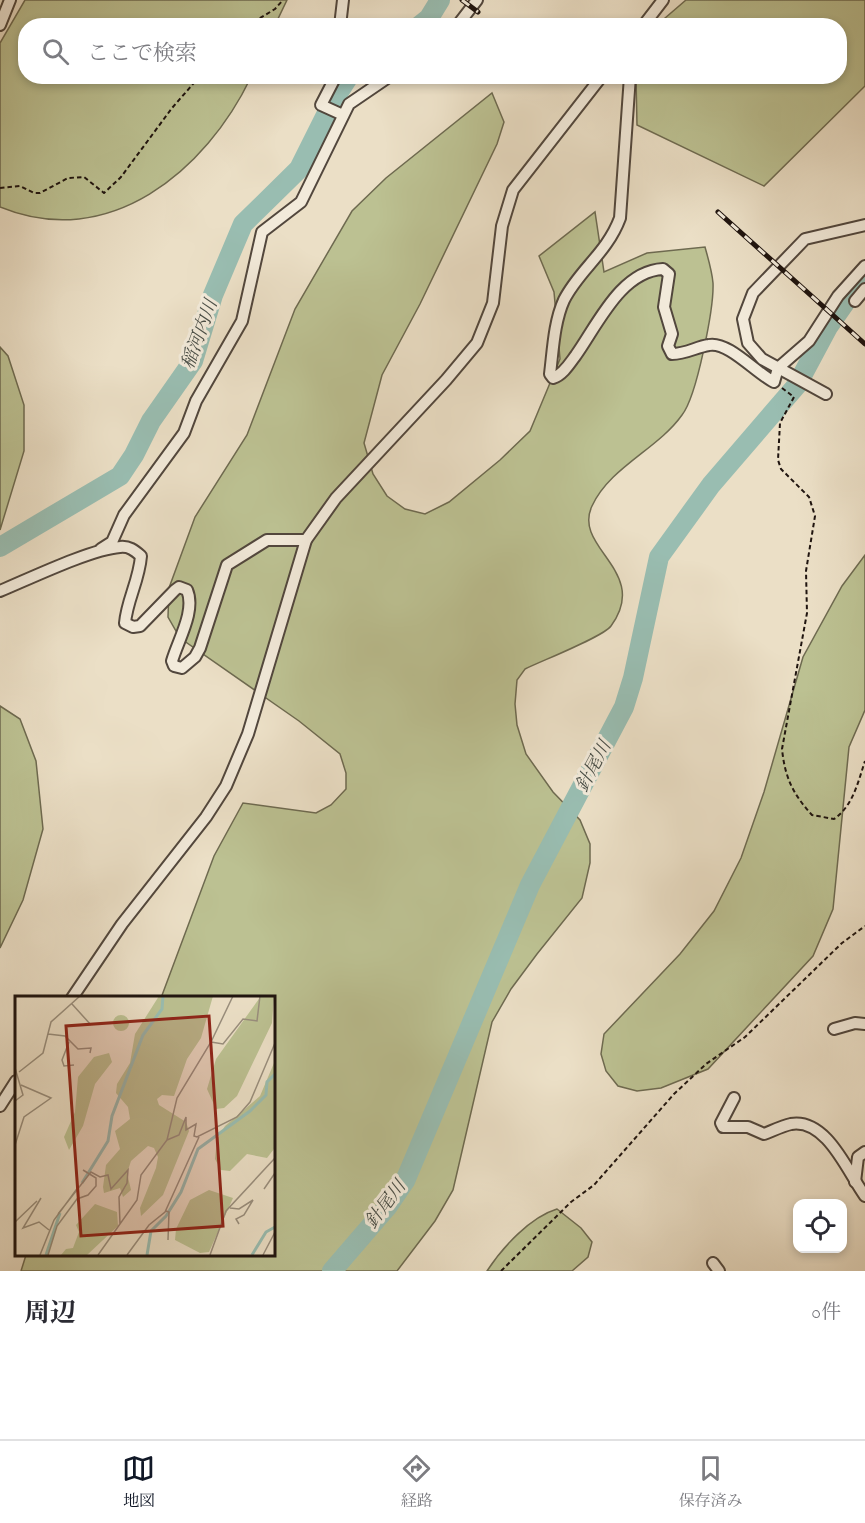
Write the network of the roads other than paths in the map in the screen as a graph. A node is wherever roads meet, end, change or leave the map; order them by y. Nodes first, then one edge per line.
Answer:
1 (10, 0) edge
2 (343, 0) edge
3 (477, 0) edge
4 (663, 0) edge
5 (341, 18) edge
6 (464, 18) edge
7 (649, 18) edge
8 (0, 25) edge
9 (332, 84) edge
10 (378, 84) edge
11 (596, 84) edge
12 (629, 84) edge
13 (339, 115) junction
14 (865, 225) edge
15 (865, 266) edge
16 (865, 289) edge
17 (855, 301) dead end
18 (780, 369) junction
19 (826, 394) dead end
20 (306, 540) junction
21 (95, 554) junction
22 (0, 591) edge
23 (73, 996) edge
24 (865, 1024) edge
25 (834, 1029) dead end
26 (15, 1083) edge
27 (735, 1098) dead end
28 (0, 1106) edge
29 (865, 1152) edge
30 (855, 1182) junction
31 (865, 1196) edge

1 - 8 street
2 - 5 street
3 - 6 street
4 - 7 street
9 - 13 street
10 - 13 street
11 - 20 street
12 - 18 street
13 - 21 street
14 - 18 street
15 - 18 street
16 - 17 street
18 - 19 street
20 - 21 street
20 - 23 street
21 - 22 street
24 - 25 street
26 - 28 street
27 - 30 street
29 - 30 street
30 - 31 street

